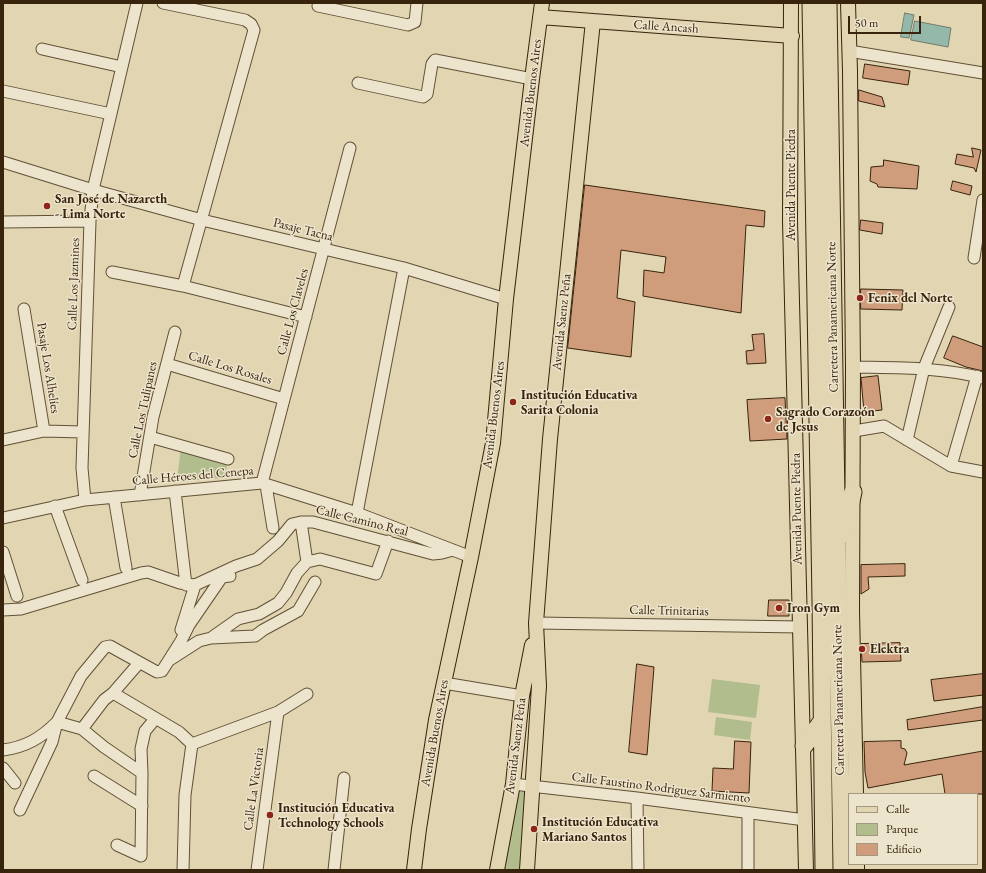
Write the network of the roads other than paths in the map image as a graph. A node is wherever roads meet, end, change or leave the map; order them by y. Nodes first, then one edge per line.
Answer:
1 (137, 3) edge
2 (163, 3) edge
3 (218, 3) edge
4 (416, 3) edge
5 (542, 3) edge
6 (791, 3) edge
7 (811, 3) edge
8 (828, 3) edge
9 (848, 3) edge
10 (318, 6) dead end
11 (215, 14) junction
12 (540, 17) junction
13 (593, 21) junction
14 (792, 36) junction
15 (42, 49) dead end
16 (849, 51) junction
17 (122, 67) junction
18 (983, 72) edge
19 (532, 79) junction
20 (358, 83) dead end
21 (3, 91) edge
22 (112, 114) junction
23 (350, 148) dead end
24 (3, 162) edge
25 (93, 190) junction
26 (983, 200) edge
27 (202, 220) junction
28 (90, 221) junction
29 (3, 222) edge
30 (324, 249) junction
31 (974, 258) dead end
32 (404, 268) junction
33 (112, 272) dead end
34 (183, 286) junction
35 (506, 299) junction
36 (949, 307) dead end
37 (24, 309) dead end
38 (306, 317) junction
39 (176, 332) dead end
40 (167, 364) junction
41 (853, 367) junction
42 (924, 368) junction
43 (980, 377) edge
44 (284, 399) junction
45 (44, 431) junction
46 (854, 431) junction
47 (83, 432) junction
48 (150, 438) junction
49 (3, 440) edge
50 (907, 440) junction
51 (228, 459) dead end
52 (951, 466) junction
53 (983, 472) edge
54 (264, 484) junction
55 (175, 491) junction
56 (853, 492) junction
57 (140, 494) junction
58 (114, 497) junction
59 (85, 500) junction
60 (55, 506) junction
61 (357, 514) junction
62 (3, 518) edge
63 (301, 522) junction
64 (273, 528) dead end
65 (388, 541) junction
66 (453, 550) junction
67 (3, 552) edge
68 (471, 557) junction
69 (257, 559) junction
70 (307, 562) junction
71 (126, 568) dead end
72 (838, 575) junction
73 (82, 580) dead end
74 (315, 582) dead end
75 (191, 585) junction
76 (17, 596) dead end
77 (3, 610) edge
78 (536, 623) junction
79 (800, 627) junction
80 (211, 638) junction
81 (177, 646) junction
82 (169, 660) junction
83 (139, 663) junction
84 (444, 683) junction
85 (113, 693) junction
86 (307, 694) dead end
87 (522, 696) junction
88 (278, 712) junction
89 (155, 719) junction
90 (822, 721) junction
91 (57, 722) junction
92 (82, 729) junction
93 (192, 744) junction
94 (804, 746) junction
95 (3, 750) edge
96 (3, 768) edge
97 (142, 772) junction
98 (94, 776) dead end
99 (344, 778) dead end
100 (15, 783) dead end
101 (512, 784) junction
102 (532, 787) junction
103 (856, 793) edge
104 (637, 798) junction
105 (142, 806) junction
106 (20, 810) dead end
107 (748, 813) junction
108 (805, 820) junction
109 (117, 845) dead end
110 (183, 870) edge
111 (257, 870) edge
112 (334, 870) edge
113 (414, 870) edge
114 (497, 870) edge
115 (527, 870) edge
116 (638, 870) edge
117 (748, 870) edge
118 (806, 870) edge
119 (824, 870) edge
120 (842, 870) edge

1 - 17 street, Calle Los Jazmines
2 - 11 street
3 - 11 street
4 - 10 street
5 - 12 main road, Avenida Buenos Aires
6 - 14 main road, Avenida Puente Piedra
7 - 90 highway, Carretera Panamericana Norte
8 - 72 highway, Carretera Panamericana Norte
9 - 16 main road
11 - 27 street
12 - 13 main road, Calle Ancash
12 - 19 main road, Avenida Buenos Aires
13 - 14 main road, Calle Ancash
13 - 78 main road, Avenida Saenz Peña
14 - 79 main road, Avenida Puente Piedra
15 - 17 street
16 - 18 street
16 - 41 main road
17 - 22 street, Calle Los Jazmines
19 - 20 street
19 - 35 main road, Avenida Buenos Aires
21 - 22 street
22 - 25 street, Calle Los Jazmines
23 - 30 street, Calle Los Claveles
24 - 25 street, Pasaje Tacna
25 - 27 street, Pasaje Tacna
25 - 28 street, Calle Los Jazmines
26 - 31 street
27 - 30 street, Pasaje Tacna
27 - 34 street
28 - 29 street
28 - 47 street, Calle Los Jazmines
30 - 32 street, Pasaje Tacna
30 - 38 street, Calle Los Claveles
32 - 35 street, Pasaje Tacna
32 - 61 street
33 - 34 street
34 - 38 street
35 - 68 main road, Avenida Buenos Aires
36 - 42 street
37 - 45 street, Pasaje Los Alhelíes
38 - 44 street, Calle Los Claveles
39 - 40 street, Calle Los Tulipanes
40 - 44 street, Calle Los Rosales
40 - 48 street, Calle Los Tulipanes
41 - 42 street
41 - 46 main road
42 - 43 street
42 - 50 street
43 - 52 street
44 - 54 street, Calle Los Claveles
45 - 47 street
45 - 49 street
46 - 50 street
46 - 56 main road
47 - 59 street, Calle Los Jazmines
48 - 51 street
48 - 57 street, Calle Los Tulipanes
50 - 52 street
52 - 53 street
54 - 55 street, Calle Héroes del Cenepa
54 - 61 street, Calle Héroes del Cenepa
54 - 64 street
55 - 57 street, Calle Héroes del Cenepa
55 - 75 street
56 - 72 highway
56 - 103 main road
57 - 58 street, Calle Héroes del Cenepa
58 - 59 street, Calle Héroes del Cenepa
58 - 71 street
59 - 60 street, Calle Héroes del Cenepa
60 - 62 street, Calle Héroes del Cenepa
60 - 73 street
61 - 66 street, Calle Héroes del Cenepa
63 - 65 street, Calle Camino Real
63 - 69 street, Calle Camino Real
63 - 70 street
65 - 66 street, Calle Camino Real
65 - 70 street
66 - 68 street, Calle Héroes del Cenepa
67 - 76 street
68 - 84 main road, Avenida Buenos Aires
69 - 75 street, Calle Camino Real
69 - 81 street
70 - 80 street
72 - 120 highway, Carretera Panamericana Norte
74 - 80 street
75 - 77 street
75 - 81 street
78 - 79 street, Calle Trinitarias
78 - 87 main road, Avenida Saenz Peña
78 - 102 main road, Avenida Saenz Peña
79 - 94 main road, Avenida Puente Piedra
80 - 82 street
81 - 82 street
82 - 83 street
83 - 85 street
83 - 91 street
84 - 87 street
84 - 113 main road, Avenida Buenos Aires
85 - 89 street
85 - 92 street
86 - 88 street
87 - 101 main road, Avenida Saenz Peña
88 - 93 street
88 - 111 street, Calle La Victoria
89 - 93 street
89 - 97 street
90 - 94 highway
90 - 119 highway, Carretera Panamericana Norte
91 - 92 street
91 - 95 street
91 - 106 street
92 - 97 street
93 - 110 street
94 - 108 main road, Avenida Puente Piedra
96 - 100 street
97 - 105 street
98 - 105 street
99 - 112 street
101 - 102 street, Calle Faustino Rodriguez Sarmiento
101 - 114 main road, Avenida Saenz Peña
102 - 104 street, Calle Faustino Rodriguez Sarmiento
102 - 115 main road, Avenida Saenz Peña
104 - 107 street, Calle Faustino Rodriguez Sarmiento
104 - 116 street
105 - 109 street
107 - 108 street, Calle Faustino Rodriguez Sarmiento
107 - 117 street
108 - 118 main road, Avenida Puente Piedra

